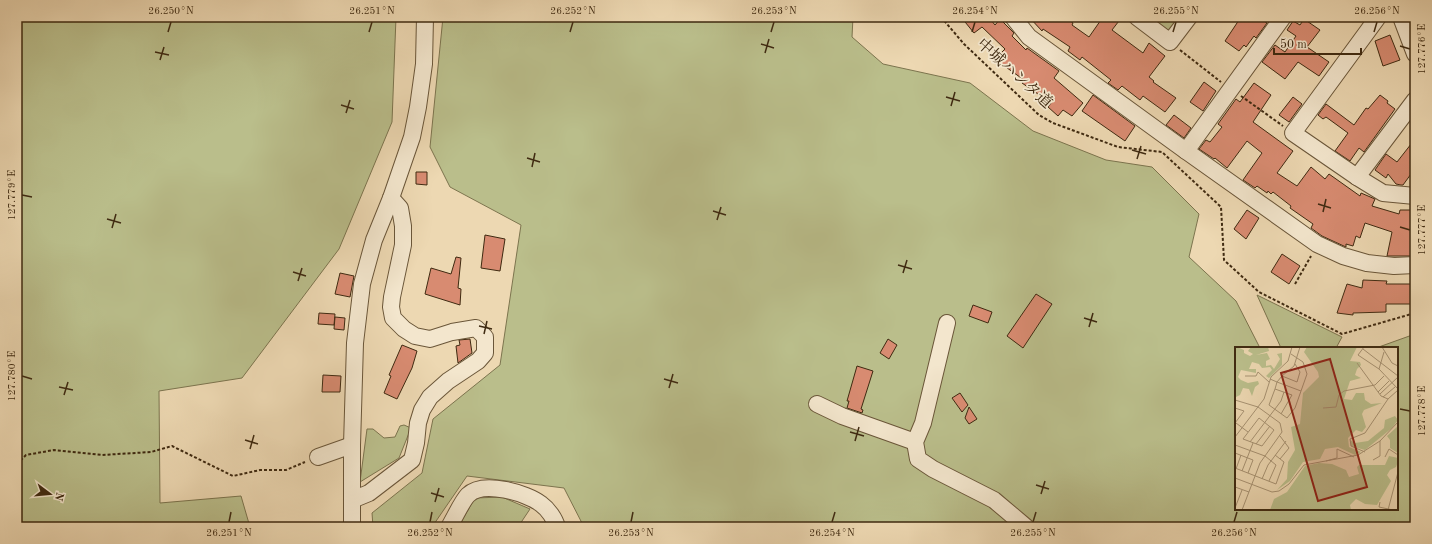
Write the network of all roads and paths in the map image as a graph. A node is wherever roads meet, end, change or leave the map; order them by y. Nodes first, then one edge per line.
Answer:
1 (425, 17) edge
2 (941, 17) edge
3 (1013, 17) edge
4 (1137, 17) edge
5 (1189, 17) edge
6 (1283, 17) edge
7 (1378, 17) edge
8 (1400, 17) edge
9 (1170, 42) junction
10 (1415, 54) edge
11 (1230, 88) junction
12 (1415, 100) edge
13 (1293, 133) junction
14 (1186, 151) junction
15 (1357, 177) junction
16 (1415, 196) edge
17 (391, 198) junction
18 (1318, 244) junction
19 (1415, 265) edge
20 (1295, 284) dead end
21 (1415, 313) edge
22 (947, 323) dead end
23 (817, 404) dead end
24 (915, 442) junction
25 (352, 445) junction
26 (318, 457) joint
27 (17, 464) edge
28 (352, 500) junction
29 (352, 527) edge
30 (449, 527) edge
31 (557, 527) edge
32 (1026, 527) edge

1 - 17 street
2 - 21 path, 中城ハンタ道
3 - 14 street
4 - 9 street
5 - 9 street
6 - 11 street
7 - 13 street
8 - 10 street
9 - 11 path
11 - 13 path
11 - 14 street
12 - 15 street
13 - 15 street
14 - 18 street
15 - 16 street
17 - 25 street
17 - 28 street
18 - 19 street
18 - 20 path
22 - 24 street
23 - 24 street
24 - 32 street
25 - 26 street
25 - 28 street
26 - 27 path
28 - 29 street
30 - 31 street

